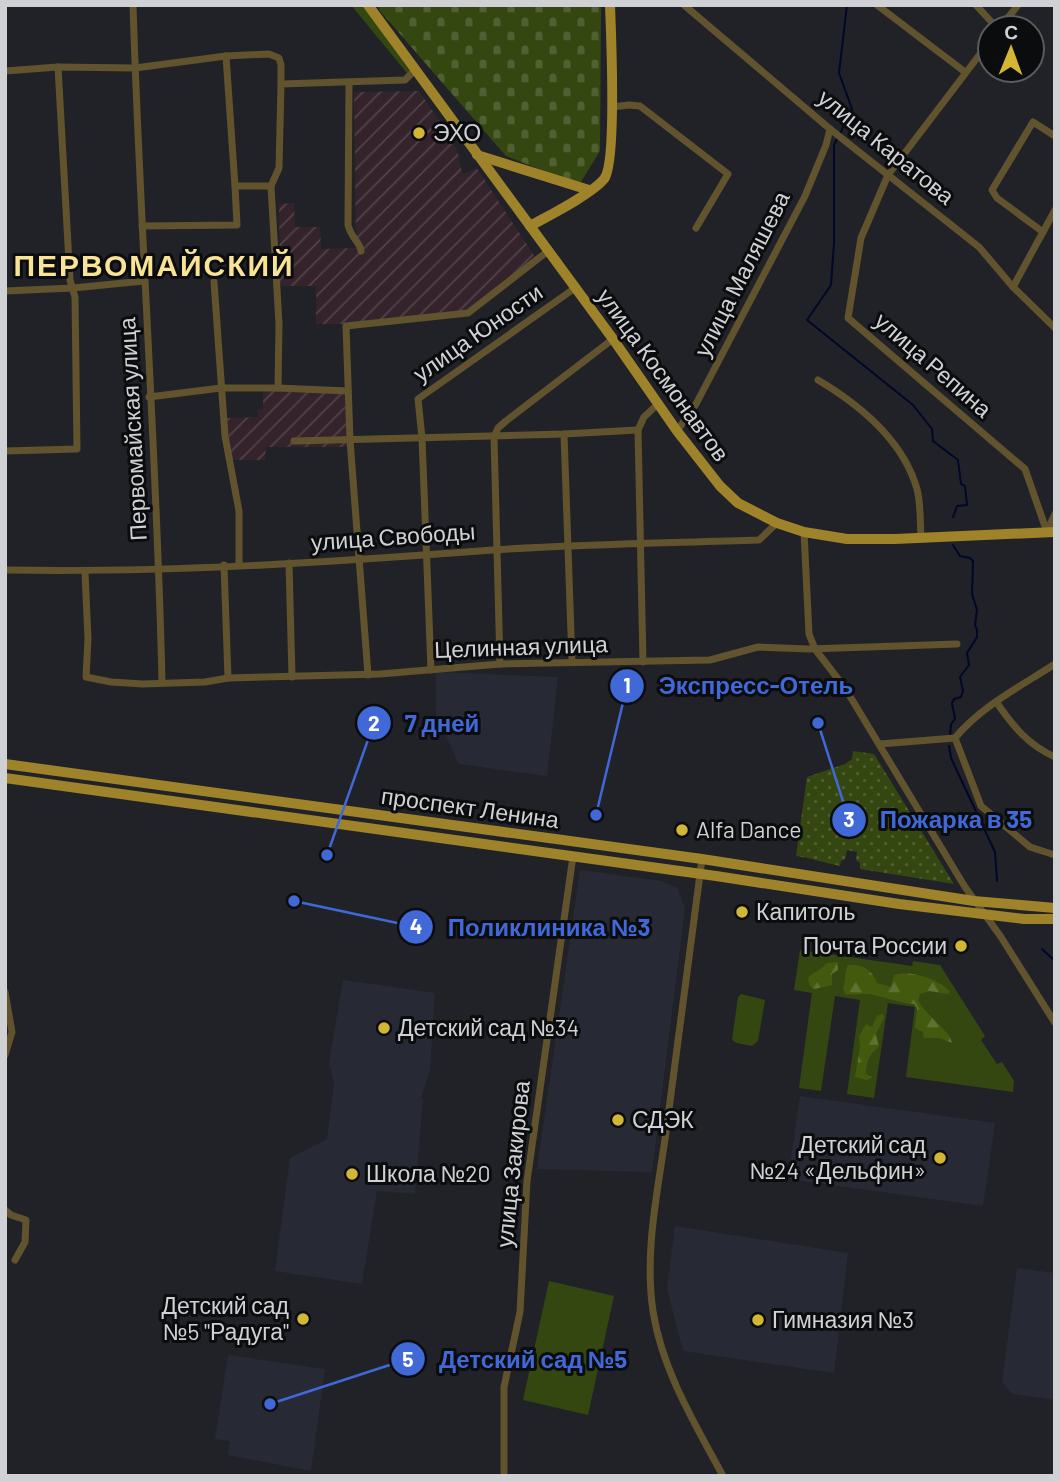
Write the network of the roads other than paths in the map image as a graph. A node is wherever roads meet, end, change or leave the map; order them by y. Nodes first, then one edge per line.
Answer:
1 (133, 5) edge
2 (368, 5) edge
3 (611, 5) edge
4 (684, 5) edge
5 (877, 5) edge
6 (226, 55) junction
7 (976, 58) edge
8 (58, 67) junction
9 (135, 68) junction
10 (416, 69) junction
11 (5, 71) edge
12 (965, 72) junction
13 (349, 82) junction
14 (281, 83) junction
15 (612, 107) junction
16 (830, 128) junction
17 (1055, 136) edge
18 (477, 155) junction
19 (888, 175) junction
20 (235, 186) junction
21 (271, 186) junction
22 (589, 190) junction
23 (1055, 210) edge
24 (142, 226) junction
25 (530, 226) junction
26 (696, 228) dead end
27 (1043, 232) junction
28 (361, 251) dead end
29 (548, 251) junction
30 (144, 281) junction
31 (214, 282) dead end
32 (1013, 287) junction
33 (73, 288) junction
34 (575, 288) junction
35 (5, 291) edge
36 (1055, 328) edge
37 (613, 340) junction
38 (818, 380) dead end
39 (220, 388) junction
40 (278, 388) junction
41 (348, 391) junction
42 (149, 397) junction
43 (658, 404) junction
44 (638, 430) junction
45 (677, 431) junction
46 (564, 435) junction
47 (494, 437) junction
48 (422, 438) junction
49 (350, 440) junction
50 (294, 441) dead end
51 (5, 451) edge
52 (1055, 514) edge
53 (776, 523) junction
54 (1051, 531) edge
55 (804, 532) junction
56 (921, 538) junction
57 (640, 544) junction
58 (568, 548) junction
59 (496, 550) junction
60 (427, 556) junction
61 (358, 559) junction
62 (289, 563) junction
63 (224, 565) junction
64 (239, 565) junction
65 (160, 569) junction
66 (5, 570) edge
67 (85, 572) junction
68 (957, 644) dead end
69 (815, 649) junction
70 (643, 662) junction
71 (572, 663) junction
72 (500, 664) junction
73 (1055, 664) edge
74 (432, 670) junction
75 (368, 675) junction
76 (292, 677) junction
77 (228, 678) junction
78 (162, 682) junction
79 (997, 702) junction
80 (955, 738) junction
81 (880, 744) junction
82 (1055, 757) edge
83 (6, 764) edge
84 (6, 781) edge
85 (431, 822) junction
86 (429, 836) junction
87 (1055, 855) edge
88 (573, 856) junction
89 (702, 859) junction
90 (700, 874) junction
91 (974, 901) junction
92 (1055, 908) edge
93 (984, 915) junction
94 (1055, 919) edge
95 (5, 992) edge
96 (1055, 1023) edge
97 (5, 1055) edge
98 (5, 1210) edge
99 (15, 1260) dead end
100 (504, 1476) edge
101 (723, 1476) edge

1 - 9 street, Первомайская улица
2 - 10 main road, улица Космонавтов
3 - 15 main road
4 - 16 street, улица Каратова
5 - 12 street
6 - 9 street
6 - 14 street
6 - 20 street
7 - 12 street, улица Репина
8 - 9 street
8 - 11 street
8 - 33 street
9 - 24 street, Первомайская улица
10 - 13 street
10 - 18 main road, улица Космонавтов
12 - 19 street, улица Репина
13 - 14 street
13 - 28 street
14 - 21 street
15 - 22 main road
15 - 26 street
16 - 19 street, улица Каратова
16 - 45 street, улица Маляшева
17 - 27 street
18 - 22 main road
18 - 25 main road, улица Космонавтов
19 - 32 street, улица Каратова
19 - 54 street, улица Репина
20 - 21 street
20 - 24 street
21 - 40 street
22 - 25 main road
23 - 27 street
24 - 30 street, Первомайская улица
25 - 29 main road, улица Космонавтов
27 - 32 street
29 - 34 main road, улица Космонавтов
29 - 41 street
30 - 33 street
30 - 42 street, Первомайская улица
31 - 39 street
32 - 36 street, улица Каратова
33 - 35 street
33 - 51 street
34 - 37 main road, улица Космонавтов
34 - 48 street, улица Юности
37 - 43 main road, улица Космонавтов
37 - 47 street
38 - 56 street
39 - 40 street
39 - 42 street
39 - 64 street
40 - 41 street
41 - 49 street
42 - 65 street, Первомайская улица
43 - 44 street
43 - 45 main road, улица Космонавтов
44 - 46 street
44 - 57 street
45 - 53 main road, улица Космонавтов
46 - 47 street
46 - 58 street
47 - 48 street
47 - 59 street
48 - 49 street
48 - 60 street, улица Юности
49 - 50 street
49 - 61 street
52 - 54 street
53 - 55 main road, улица Космонавтов
53 - 57 street, улица Свободы
54 - 56 main road, улица Космонавтов
55 - 56 main road, улица Космонавтов
55 - 69 street
57 - 58 street, улица Свободы
57 - 70 street
58 - 59 street, улица Свободы
58 - 71 street
59 - 60 street, улица Свободы
59 - 72 street
60 - 61 street, улица Свободы
60 - 74 street, улица Юности
61 - 62 street, улица Свободы
61 - 75 street
62 - 64 street, улица Свободы
62 - 76 street
63 - 64 street, улица Свободы
63 - 65 street, улица Свободы
63 - 77 street
65 - 67 street, улица Свободы
65 - 78 street, Первомайская улица
66 - 67 street, улица Свободы
67 - 78 street, Целинная улица
68 - 69 street, Целинная улица
69 - 70 street, Целинная улица
69 - 81 street
70 - 71 street, Целинная улица
71 - 72 street, Целинная улица
72 - 74 street, Целинная улица
73 - 79 street
74 - 75 street, Целинная улица
75 - 76 street, Целинная улица
76 - 77 street, Целинная улица
77 - 78 street, Целинная улица
79 - 80 street
79 - 82 street
80 - 81 street
80 - 87 street
81 - 91 street
83 - 84 street
83 - 85 main road, проспект Ленина
84 - 86 main road, проспект Ленина
85 - 86 main road
85 - 89 main road, проспект Ленина
86 - 88 main road, проспект Ленина
88 - 90 main road, проспект Ленина
88 - 100 street, улица Закирова
89 - 90 street
89 - 91 main road, проспект Ленина
90 - 93 main road, проспект Ленина
90 - 101 street
91 - 92 main road, проспект Ленина
91 - 93 street
93 - 94 main road, проспект Ленина
93 - 96 street
95 - 97 street
98 - 99 street

